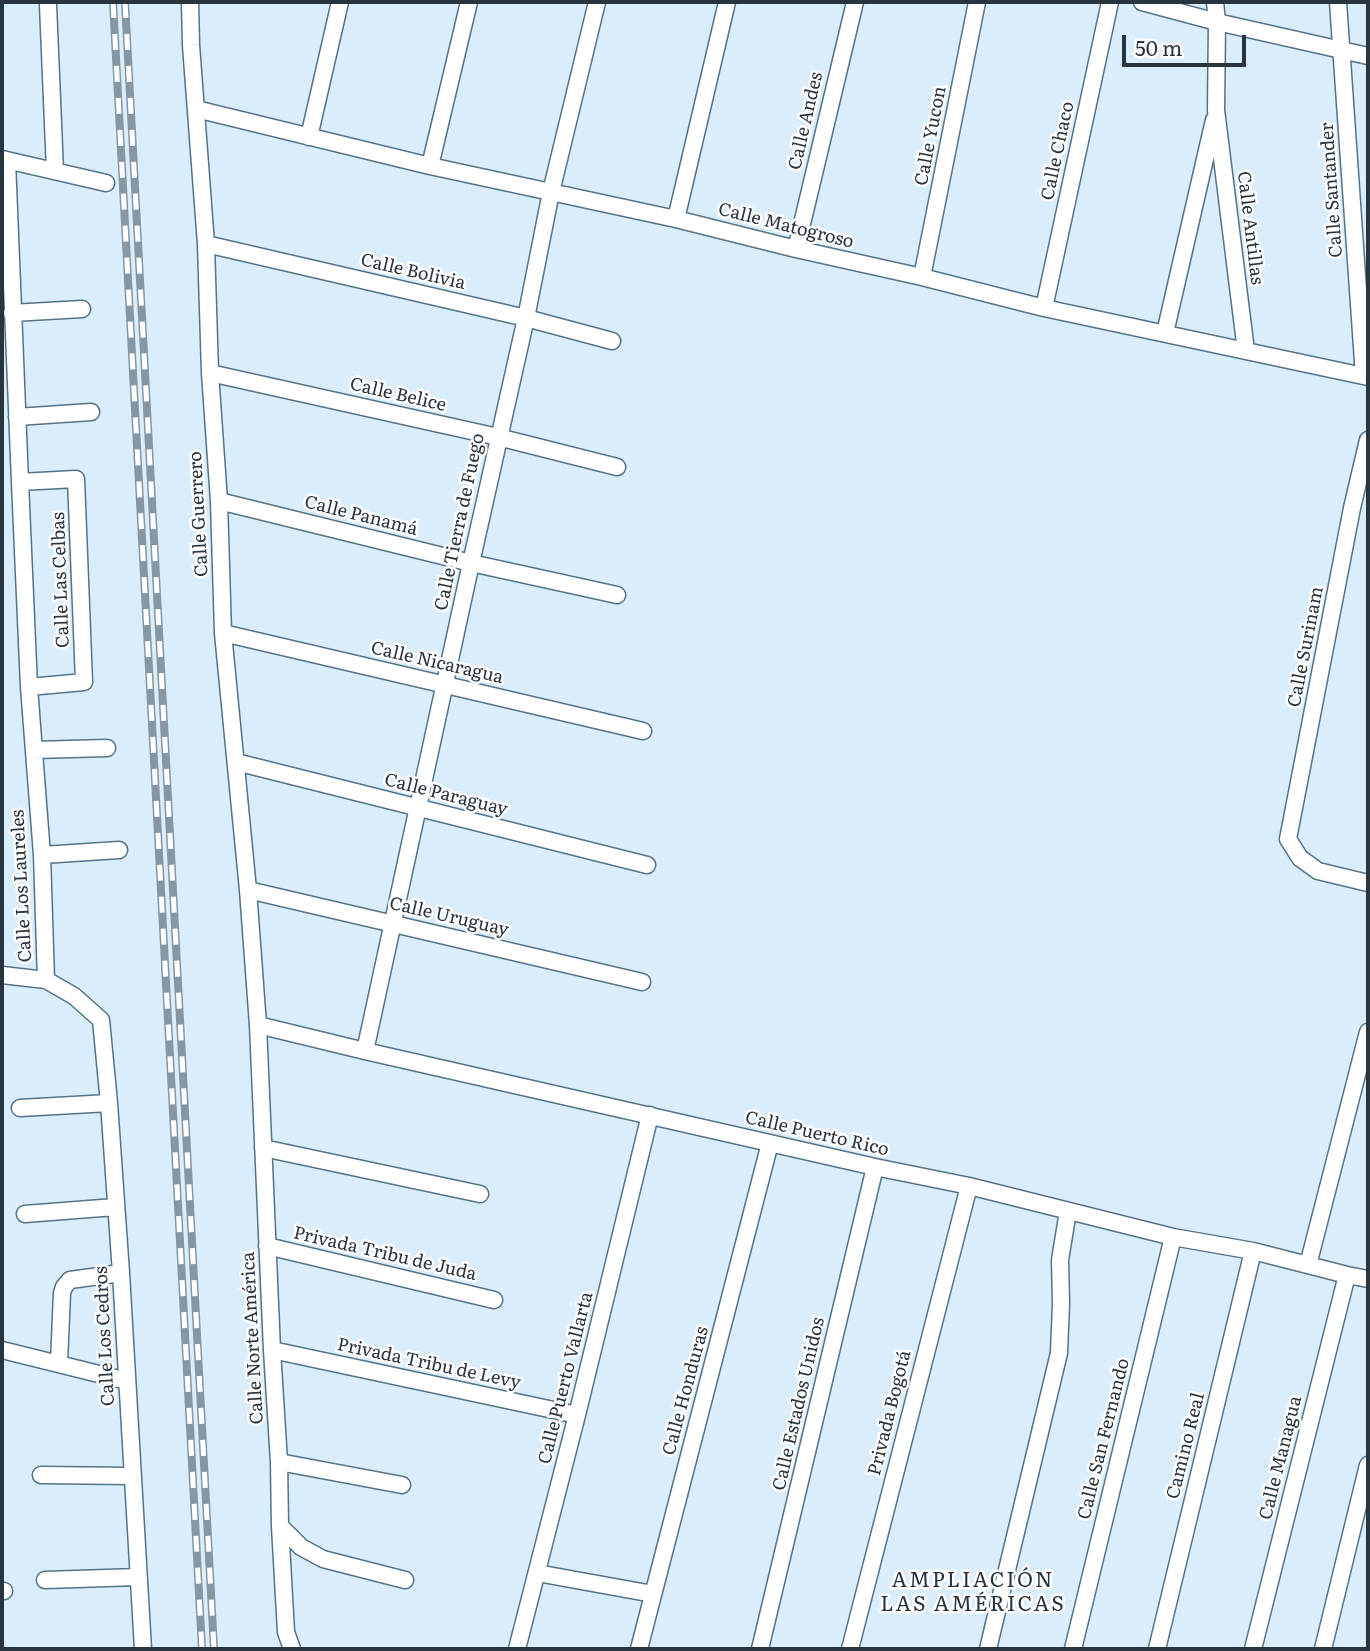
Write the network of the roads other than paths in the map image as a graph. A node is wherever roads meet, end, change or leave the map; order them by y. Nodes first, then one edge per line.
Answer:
1 (190, 2) edge
2 (202, 2) edge
3 (340, 2) edge
4 (469, 2) edge
5 (597, 2) edge
6 (727, 2) edge
7 (855, 2) edge
8 (977, 2) edge
9 (1110, 2) edge
10 (1143, 2) edge
11 (1216, 2) edge
12 (1338, 2) edge
13 (48, 5) dead end
14 (1217, 22) junction
15 (191, 46) junction
16 (1341, 50) junction
17 (1368, 56) edge
18 (196, 109) junction
19 (1216, 110) junction
20 (309, 138) junction
21 (5, 160) edge
22 (430, 166) junction
23 (55, 172) junction
24 (106, 183) dead end
25 (551, 191) junction
26 (676, 219) junction
27 (206, 244) junction
28 (796, 249) junction
29 (922, 277) junction
30 (1044, 308) junction
31 (82, 309) dead end
32 (12, 313) junction
33 (526, 318) junction
34 (1165, 333) junction
35 (612, 341) dead end
36 (1246, 351) junction
37 (210, 373) junction
38 (1366, 376) edge
39 (91, 412) dead end
40 (18, 417) junction
41 (498, 437) junction
42 (1368, 440) edge
43 (617, 467) dead end
44 (20, 482) junction
45 (219, 501) junction
46 (1360, 510) edge
47 (471, 564) junction
48 (617, 596) dead end
49 (223, 633) junction
50 (444, 685) junction
51 (29, 687) junction
52 (643, 731) dead end
53 (107, 748) dead end
54 (34, 750) junction
55 (236, 762) junction
56 (417, 808) junction
57 (119, 850) dead end
58 (42, 856) junction
59 (647, 865) dead end
60 (1368, 883) edge
61 (248, 890) junction
62 (392, 924) junction
63 (2, 975) edge
64 (46, 980) junction
65 (642, 982) dead end
66 (258, 1025) junction
67 (1368, 1032) edge
68 (365, 1051) junction
69 (109, 1103) junction
70 (20, 1108) dead end
71 (650, 1115) junction
72 (770, 1143) junction
73 (263, 1148) junction
74 (875, 1167) junction
75 (969, 1186) junction
76 (480, 1194) dead end
77 (115, 1207) junction
78 (1068, 1211) junction
79 (25, 1214) dead end
80 (1173, 1237) junction
81 (267, 1246) junction
82 (1253, 1251) junction
83 (1308, 1265) junction
84 (121, 1273) junction
85 (1347, 1275) junction
86 (1368, 1279) edge
87 (494, 1300) dead end
88 (2, 1350) edge
89 (272, 1350) junction
90 (59, 1363) junction
91 (127, 1381) junction
92 (577, 1415) junction
93 (279, 1462) junction
94 (1368, 1465) edge
95 (41, 1475) dead end
96 (132, 1476) junction
97 (402, 1485) dead end
98 (280, 1526) junction
99 (537, 1573) junction
100 (138, 1577) junction
101 (45, 1580) dead end
102 (405, 1580) dead end
103 (653, 1594) junction
104 (143, 1649) edge
105 (292, 1649) edge
106 (517, 1649) edge
107 (639, 1649) edge
108 (760, 1649) edge
109 (850, 1649) edge
110 (988, 1649) edge
111 (1073, 1649) edge
112 (1157, 1649) edge
113 (1253, 1649) edge
114 (1323, 1649) edge

1 - 15 street, Calle Guerrero
2 - 15 street
3 - 20 street
4 - 22 street
5 - 25 street, Calle Tierra de Fuego
6 - 26 street
7 - 28 street, Calle Andes
8 - 29 street, Calle Yucon
9 - 30 street, Calle Chaco
10 - 14 street
11 - 14 street, Calle Antillas
12 - 16 street, Calle Santander
13 - 23 street
14 - 16 street
14 - 19 street, Calle Antillas
15 - 18 street, Calle Guerrero
16 - 17 street
16 - 38 street, Calle Santander
18 - 20 street, Calle Matogroso
18 - 27 street, Calle Guerrero
19 - 34 street, Calle Antillas
19 - 36 street, Calle Antillas
20 - 22 street, Calle Matogroso
21 - 23 street
21 - 32 street, Calle Los Laureles
22 - 25 street, Calle Matogroso
23 - 24 street
25 - 26 street, Calle Matogroso
25 - 33 street, Calle Tierra de Fuego
26 - 28 street, Calle Matogroso
27 - 33 street, Calle Bolivia
27 - 37 street, Calle Guerrero
28 - 29 street, Calle Matogroso
29 - 30 street, Calle Matogroso
30 - 34 street, Calle Matogroso
31 - 32 street
32 - 40 street, Calle Los Laureles
33 - 35 street, Calle Bolivia
33 - 41 street, Calle Tierra de Fuego
34 - 36 street, Calle Matogroso
36 - 38 street, Calle Matogroso
37 - 41 street, Calle Belice
37 - 45 street, Calle Guerrero
39 - 40 street
40 - 44 street, Calle Los Laureles
41 - 43 street, Calle Belice
41 - 47 street, Calle Tierra de Fuego
42 - 46 street, Calle Surinam
44 - 51 street, Calle Los Laureles
44 - 51 street, Calle Las Celbas
45 - 47 street, Calle Panamá
45 - 49 street, Calle Guerrero
46 - 60 street, Calle Surinam
47 - 48 street, Calle Panamá
47 - 50 street, Calle Tierra de Fuego
49 - 50 street, Calle Nicaragua
49 - 55 street, Calle Guerrero
50 - 52 street, Calle Nicaragua
50 - 56 street, Calle Tierra de Fuego
51 - 54 street, Calle Los Laureles
53 - 54 street
54 - 58 street, Calle Los Laureles
55 - 56 street, Calle Paraguay
55 - 61 street, Calle Guerrero
56 - 59 street, Calle Paraguay
56 - 62 street, Calle Tierra de Fuego
57 - 58 street
58 - 64 street, Calle Los Laureles
61 - 62 street, Calle Uruguay
61 - 66 street, Calle Guerrero
62 - 65 street, Calle Uruguay
62 - 68 street, Calle Tierra de Fuego
63 - 64 street
64 - 69 street, Calle Los Cedros
66 - 68 street, Calle Puerto Rico
66 - 73 street, Calle Norte América
67 - 83 street
68 - 71 street, Calle Puerto Rico
69 - 70 street
69 - 77 street, Calle Los Cedros
71 - 72 street, Calle Puerto Rico
71 - 92 street, Calle Puerto Vallarta
72 - 74 street, Calle Puerto Rico
72 - 103 street, Calle Honduras
73 - 76 street
73 - 81 street, Calle Norte América
74 - 75 street, Calle Puerto Rico
74 - 108 street, Calle Estados Unidos
75 - 78 street, Calle Puerto Rico
75 - 109 street, Privada Bogotá
77 - 79 street
77 - 84 street, Calle Los Cedros
78 - 80 street, Calle Puerto Rico
78 - 110 street
80 - 82 street, Calle Puerto Rico
80 - 111 street, Calle San Fernando
81 - 87 street, Privada Tribu de Juda
81 - 89 street, Calle Norte América
82 - 83 street, Calle Puerto Rico
82 - 112 street, Camino Real
83 - 85 street, Calle Puerto Rico
84 - 90 street
84 - 91 street, Calle Los Cedros
85 - 86 street, Calle Puerto Rico
85 - 113 street, Calle Managua
88 - 90 street
89 - 92 street, Privada Tribu de Levy
89 - 93 street, Calle Norte América
90 - 91 street
91 - 96 street, Calle Los Cedros
92 - 99 street, Calle Puerto Vallarta
93 - 97 street
93 - 98 street, Calle Norte América
94 - 114 street
95 - 96 street
96 - 100 street, Calle Los Cedros
98 - 102 street
98 - 105 street, Calle Norte América
99 - 103 street
99 - 106 street, Calle Puerto Vallarta
100 - 101 street
100 - 104 street, Calle Los Cedros
103 - 107 street, Calle Honduras

